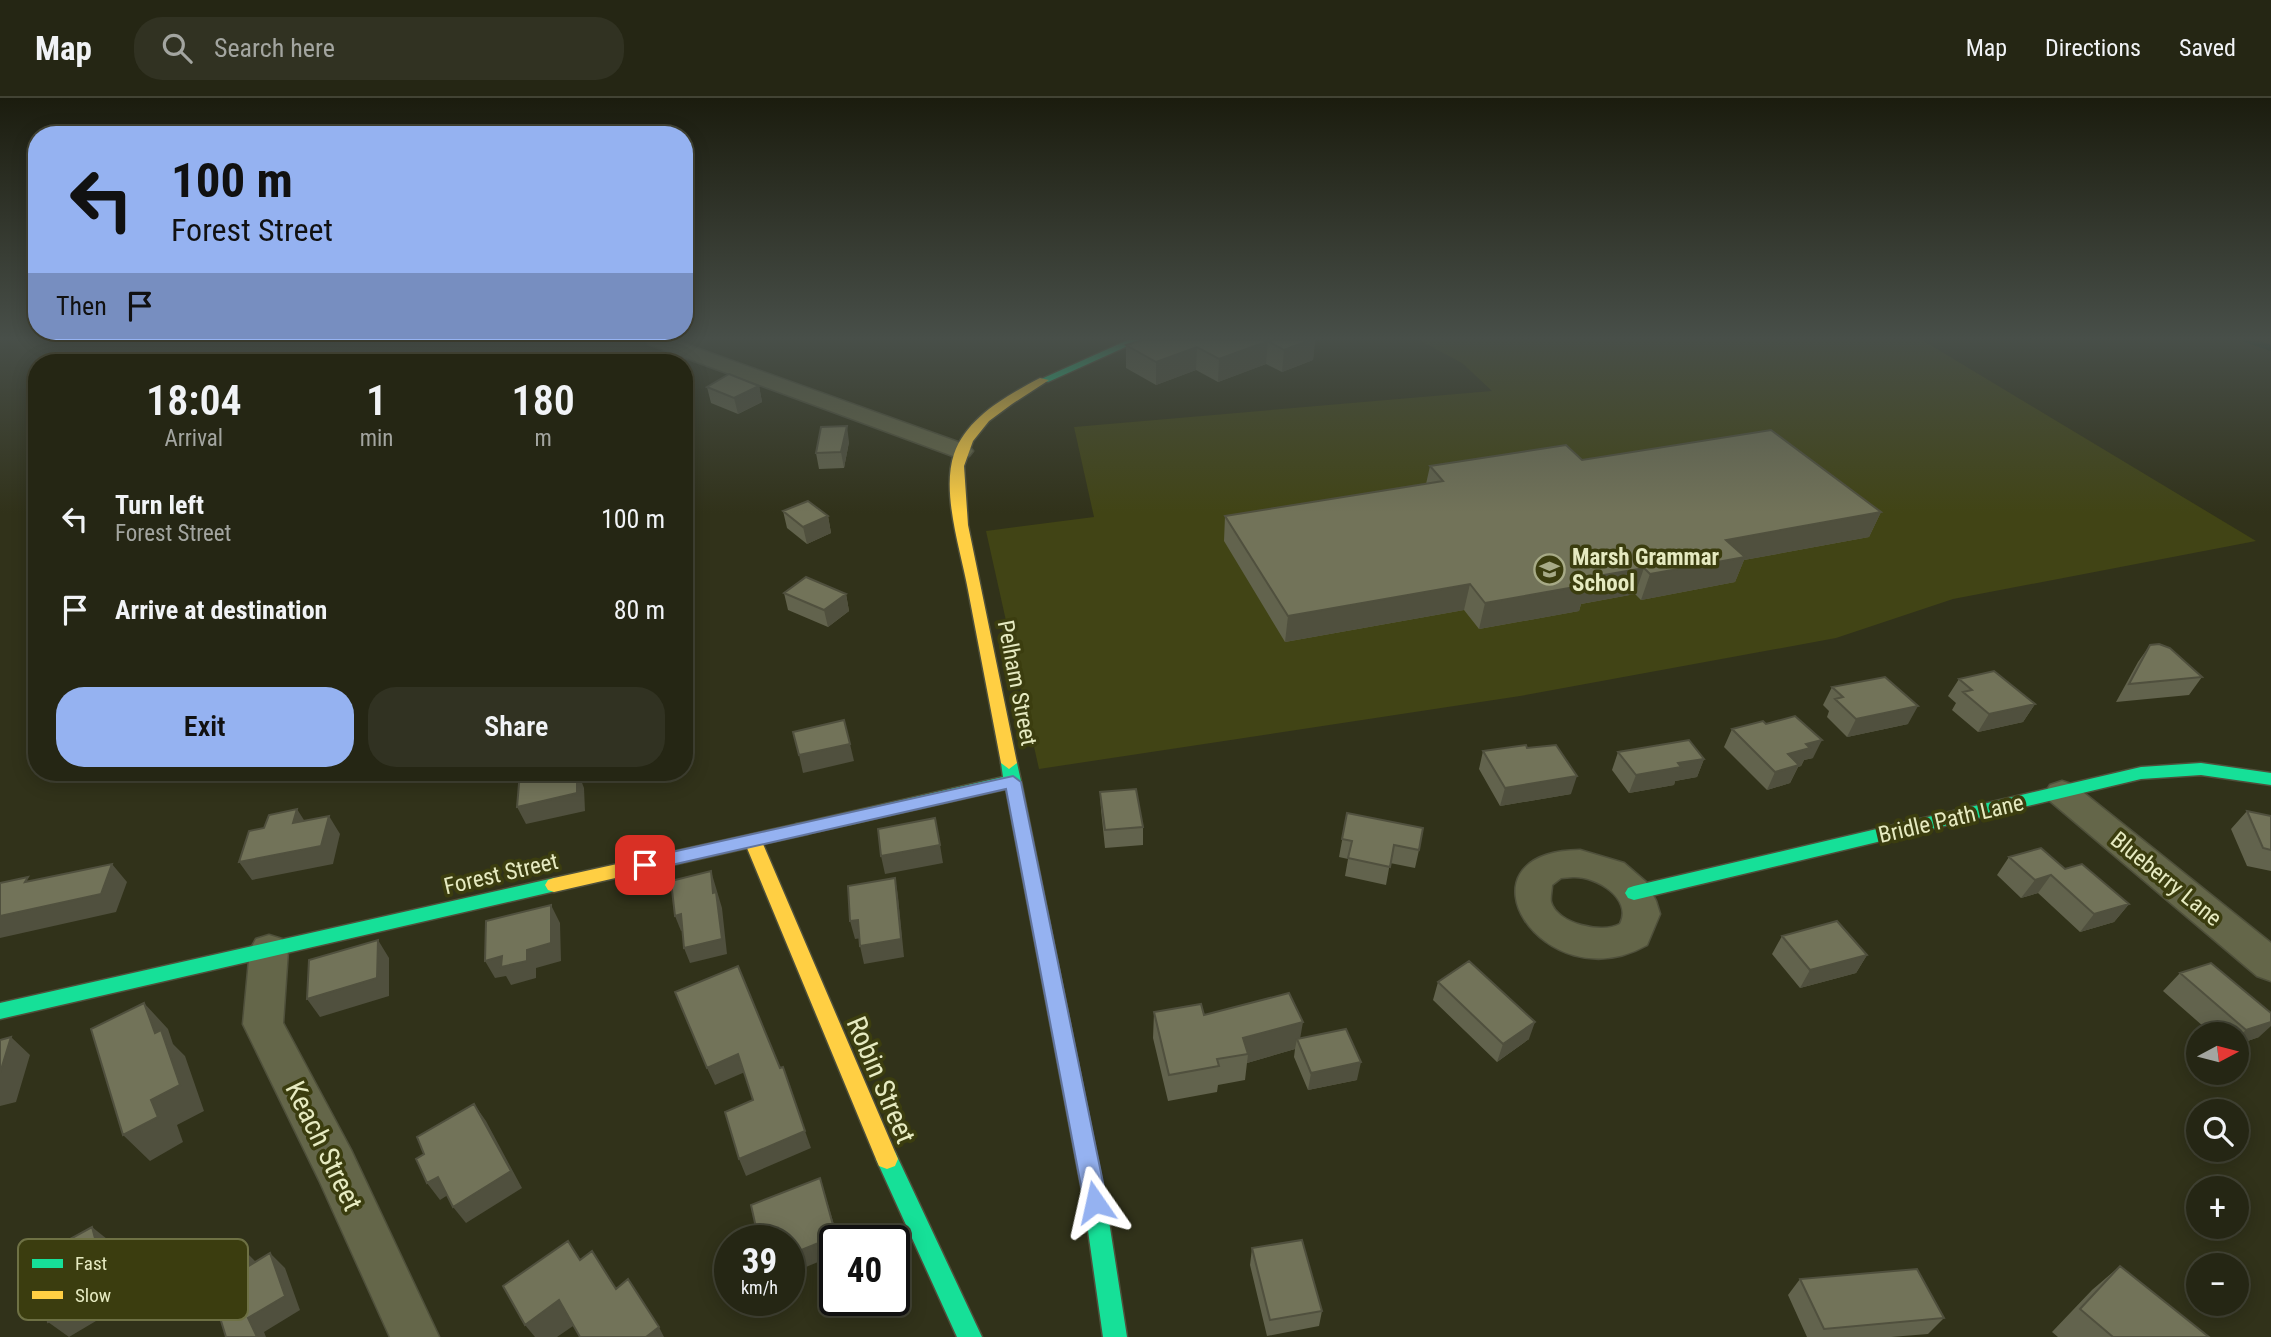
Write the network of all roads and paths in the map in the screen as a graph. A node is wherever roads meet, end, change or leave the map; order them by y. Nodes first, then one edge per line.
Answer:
1 (814, 398) edge
2 (1016, 398) edge
3 (961, 451) junction
4 (2271, 779) edge
5 (1013, 782) junction
6 (2062, 793) junction
7 (752, 840) junction
8 (1634, 893) dead end
9 (269, 950) junction
10 (2271, 965) edge
11 (0, 1011) edge
12 (415, 1337) edge
13 (970, 1337) edge
14 (1115, 1337) edge

1 - 3 street
2 - 3 street
3 - 5 street, Pelham Street
4 - 6 street, Bridle Path Lane
5 - 7 street, Forest Street
5 - 14 street, Pelham Street
6 - 8 street, Bridle Path Lane
6 - 10 street, Blueberry Lane
7 - 9 street, Forest Street
7 - 13 street, Robin Street
9 - 11 street, Forest Street
9 - 12 street, Keach Street

